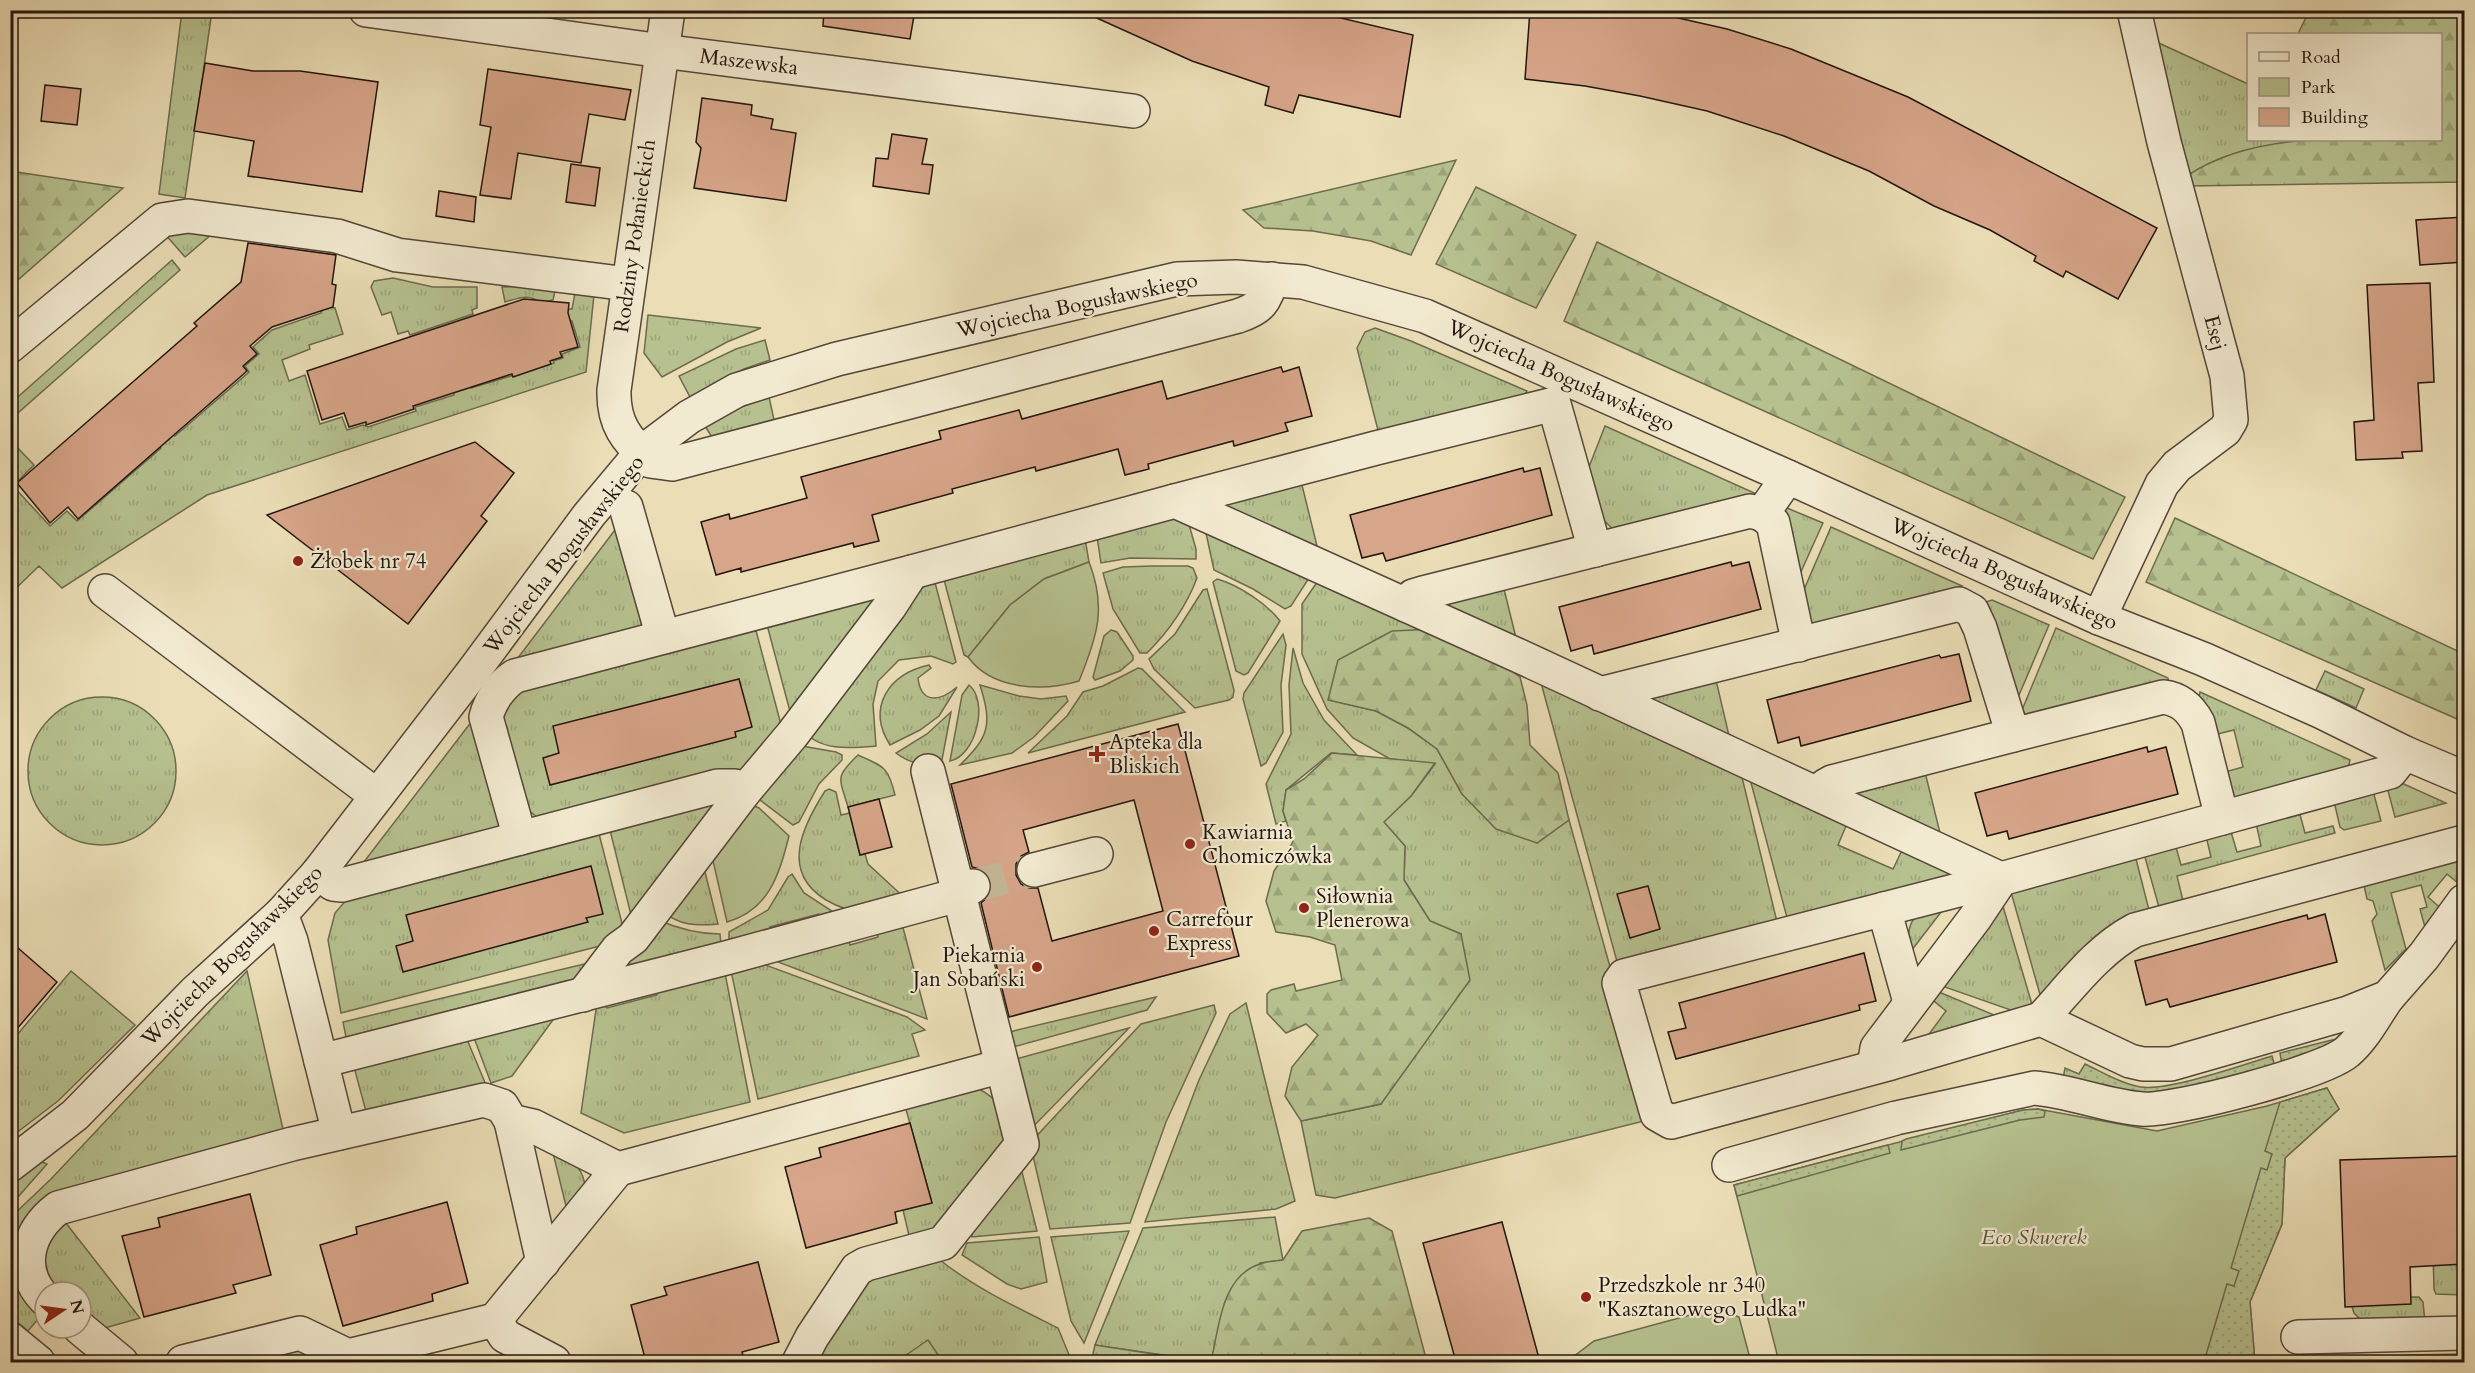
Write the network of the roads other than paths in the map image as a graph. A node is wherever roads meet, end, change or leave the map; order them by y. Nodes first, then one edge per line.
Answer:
1 (366, 10) edge
2 (668, 10) edge
3 (2134, 10) edge
4 (662, 51) junction
5 (1133, 111) dead end
6 (397, 255) junction
7 (336, 259) dead end
8 (1272, 279) junction
9 (613, 283) junction
10 (10, 346) edge
11 (1559, 391) junction
12 (641, 453) junction
13 (1788, 477) junction
14 (1175, 501) junction
15 (627, 507) dead end
16 (1762, 514) junction
17 (1595, 550) junction
18 (1987, 567) junction
19 (912, 572) junction
20 (105, 591) dead end
21 (1406, 605) junction
22 (1965, 607) junction
23 (2099, 618) junction
24 (663, 637) junction
25 (1798, 645) junction
26 (2203, 659) junction
27 (472, 673) junction
28 (497, 694) junction
29 (1600, 694) junction
30 (2180, 702) junction
31 (2013, 735) junction
32 (2406, 753) junction
33 (928, 771) dead end
34 (2464, 778) edge
35 (744, 792) junction
36 (1820, 795) junction
37 (377, 796) junction
38 (2222, 818) junction
39 (520, 838) junction
40 (2464, 842) edge
41 (1096, 854) dead end
42 (1034, 870) tunnel mouth
43 (318, 873) junction
44 (2001, 879) junction
45 (965, 891) junction
46 (2464, 901) edge
47 (1884, 909) junction
48 (281, 914) junction
49 (583, 995) junction
50 (2388, 997) junction
51 (1910, 1002) junction
52 (2041, 1019) junction
53 (321, 1061) junction
54 (1002, 1066) junction
55 (1874, 1067) junction
56 (511, 1121) junction
57 (339, 1133) junction
58 (10, 1165) edge
59 (1729, 1165) dead end
60 (618, 1169) junction
61 (543, 1262) junction
62 (33, 1281) edge
63 (495, 1320) junction
64 (2464, 1333) edge
65 (2298, 1337) dead end
66 (10, 1339) edge
67 (93, 1339) edge
68 (38, 1362) edge
69 (121, 1362) edge
70 (183, 1362) edge
71 (554, 1362) edge
72 (799, 1362) edge

1 - 4 street, Maszewska
2 - 4 street, Rodziny Połanieckich
3 - 23 street, Esej
4 - 5 street, Maszewska
4 - 9 street, Rodziny Połanieckich
6 - 7 street
6 - 9 street
6 - 10 street
8 - 11 street, Wojciecha Bogusławskiego
8 - 12 street, Wojciecha Bogusławskiego
8 - 12 street
9 - 12 street, Rodziny Połanieckich
11 - 13 street, Wojciecha Bogusławskiego
11 - 14 street
11 - 17 street
12 - 27 street, Wojciecha Bogusławskiego
13 - 16 street
13 - 18 street, Wojciecha Bogusławskiego
14 - 19 street
14 - 21 street
15 - 24 street
16 - 17 street
16 - 25 street
17 - 21 street
18 - 22 street
18 - 23 street, Wojciecha Bogusławskiego
19 - 24 street
19 - 35 street
20 - 37 street
21 - 29 street
22 - 25 street
22 - 31 street
23 - 26 street, Wojciecha Bogusławskiego
24 - 28 street
25 - 29 street
26 - 30 street
26 - 32 street, Wojciecha Bogusławskiego
27 - 28 street
27 - 37 street, Wojciecha Bogusławskiego
28 - 39 street
29 - 36 street
30 - 31 street
30 - 38 street
31 - 36 street
32 - 34 street, Wojciecha Bogusławskiego
32 - 38 street
33 - 45 street
35 - 39 street
35 - 49 street
36 - 44 street
37 - 43 street, Wojciecha Bogusławskiego
38 - 44 street
39 - 43 street
40 - 52 street
41 - 42 street
43 - 48 street, Wojciecha Bogusławskiego
44 - 47 street
44 - 51 street
45 - 49 street
45 - 54 street
46 - 50 street
47 - 51 street
47 - 55 street
48 - 53 street
48 - 58 street, Wojciecha Bogusławskiego
49 - 53 street
50 - 52 street
50 - 59 street
51 - 55 street
52 - 55 street
53 - 57 street
54 - 60 street
54 - 72 street
56 - 57 street
56 - 60 street
56 - 61 street
57 - 62 street
60 - 61 street
61 - 63 street
63 - 70 street
63 - 71 street
64 - 65 street
66 - 68 street
67 - 69 street

